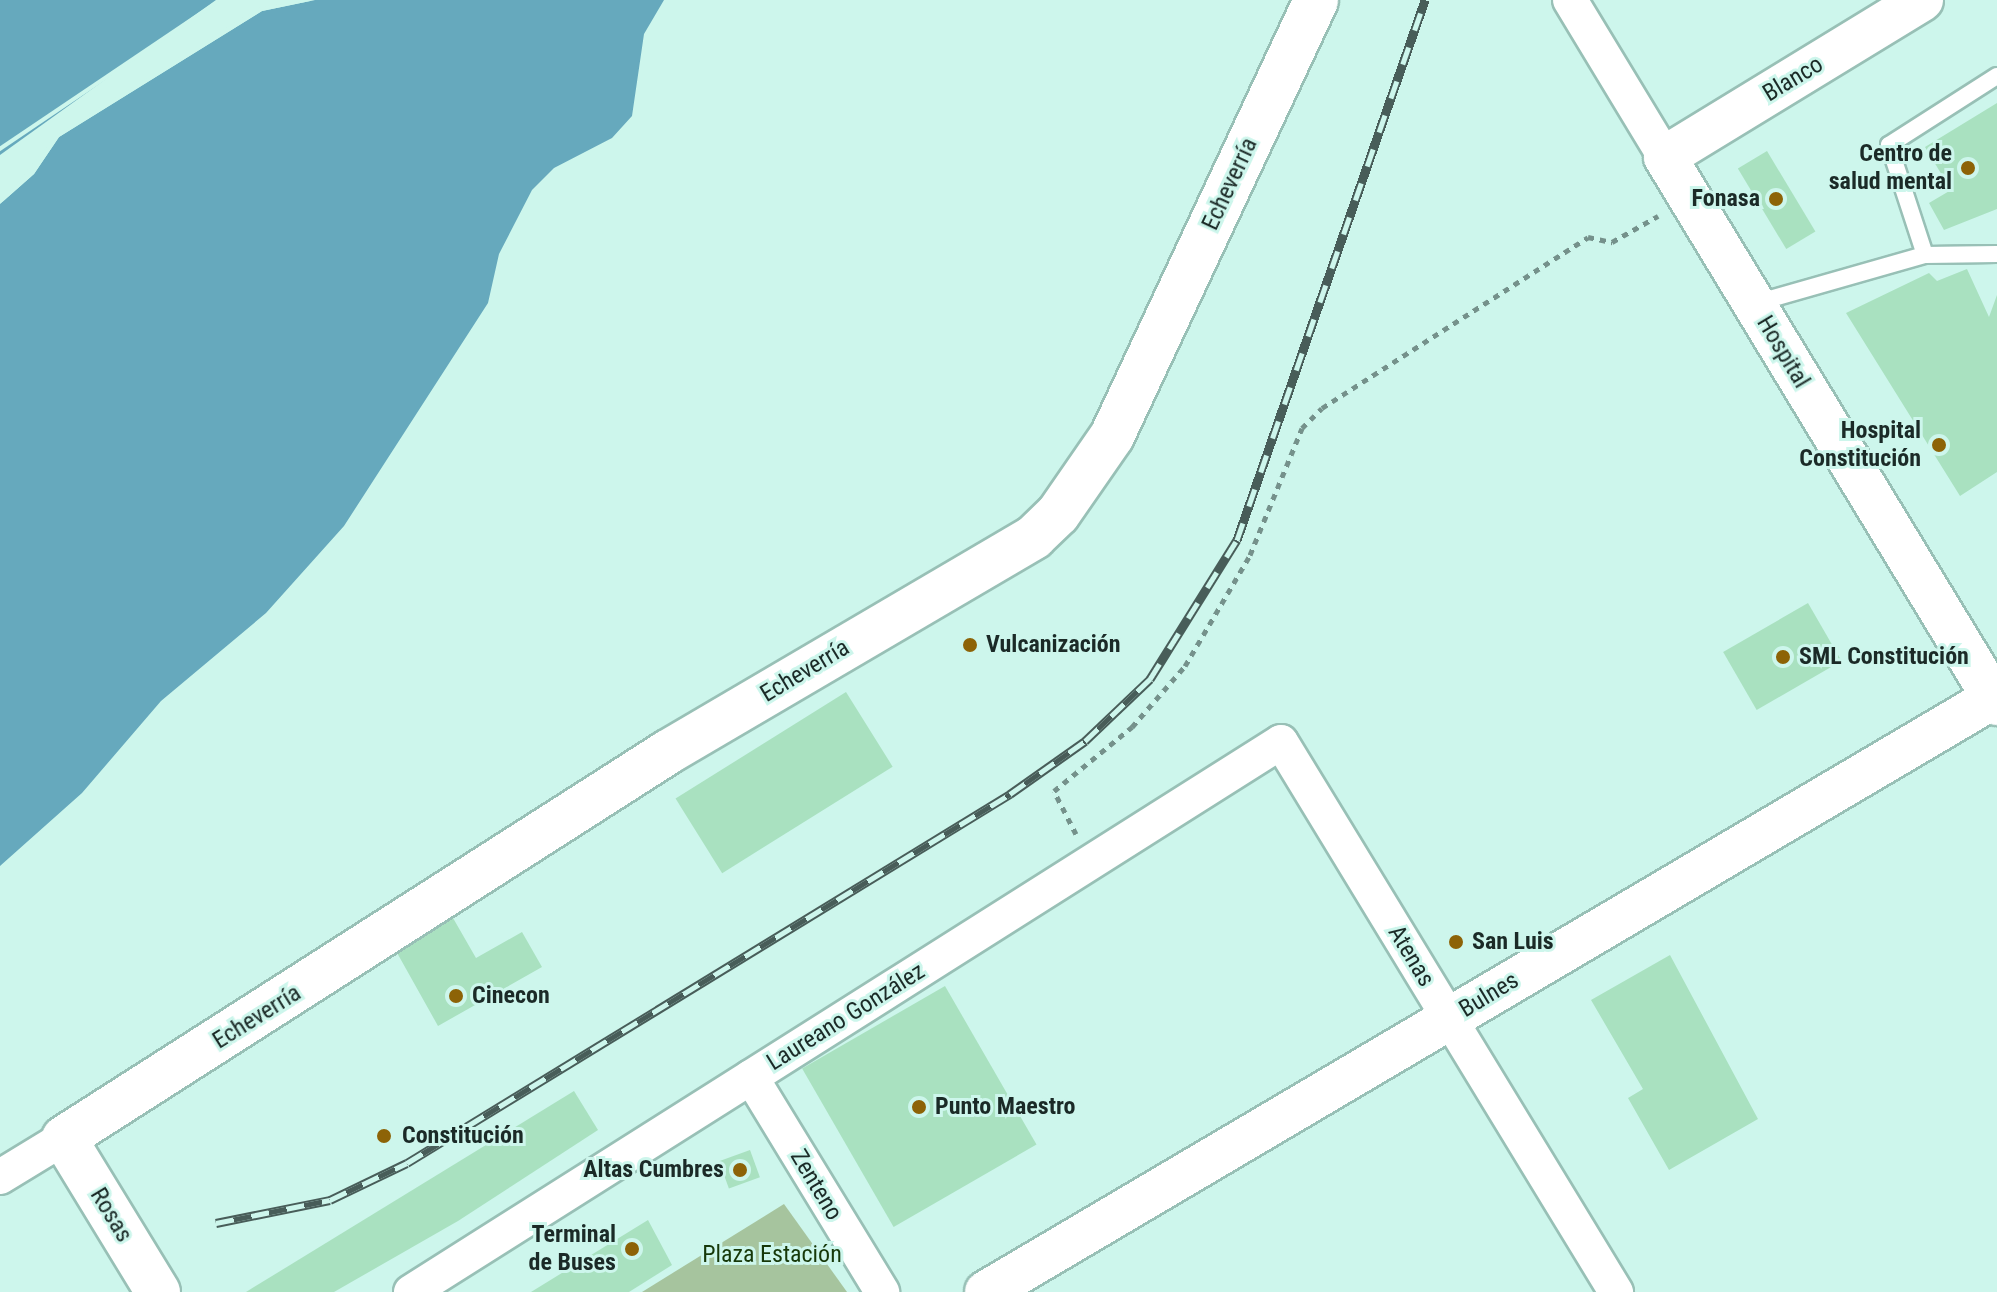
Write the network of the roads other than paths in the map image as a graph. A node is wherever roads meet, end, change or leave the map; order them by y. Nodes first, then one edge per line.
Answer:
1 (1316, 0) edge
2 (1570, 0) edge
3 (1922, 0) edge
4 (1997, 76) edge
5 (1665, 157) junction
6 (1997, 254) edge
7 (1925, 255) junction
8 (1754, 304) junction
9 (1995, 701) edge
10 (1281, 742) joint
11 (1448, 1019) junction
12 (751, 1077) junction
13 (64, 1138) junction
14 (0, 1177) edge
15 (158, 1292) edge
16 (411, 1292) edge
17 (882, 1292) edge
18 (986, 1292) edge
19 (1616, 1292) edge

1 - 13 main road, Echeverría
2 - 5 street, Hospital
3 - 5 street, Blanco
4 - 7 lane
5 - 8 street, Hospital
6 - 7 lane
7 - 8 lane
8 - 9 street, Hospital
9 - 11 street, Bulnes
10 - 11 street, Atenas
10 - 12 street, Laureano González
11 - 18 street, Bulnes
11 - 19 street, Atenas
12 - 16 street, Laureano González
12 - 17 street, Zenteno
13 - 14 street
13 - 15 main road, Rosas

